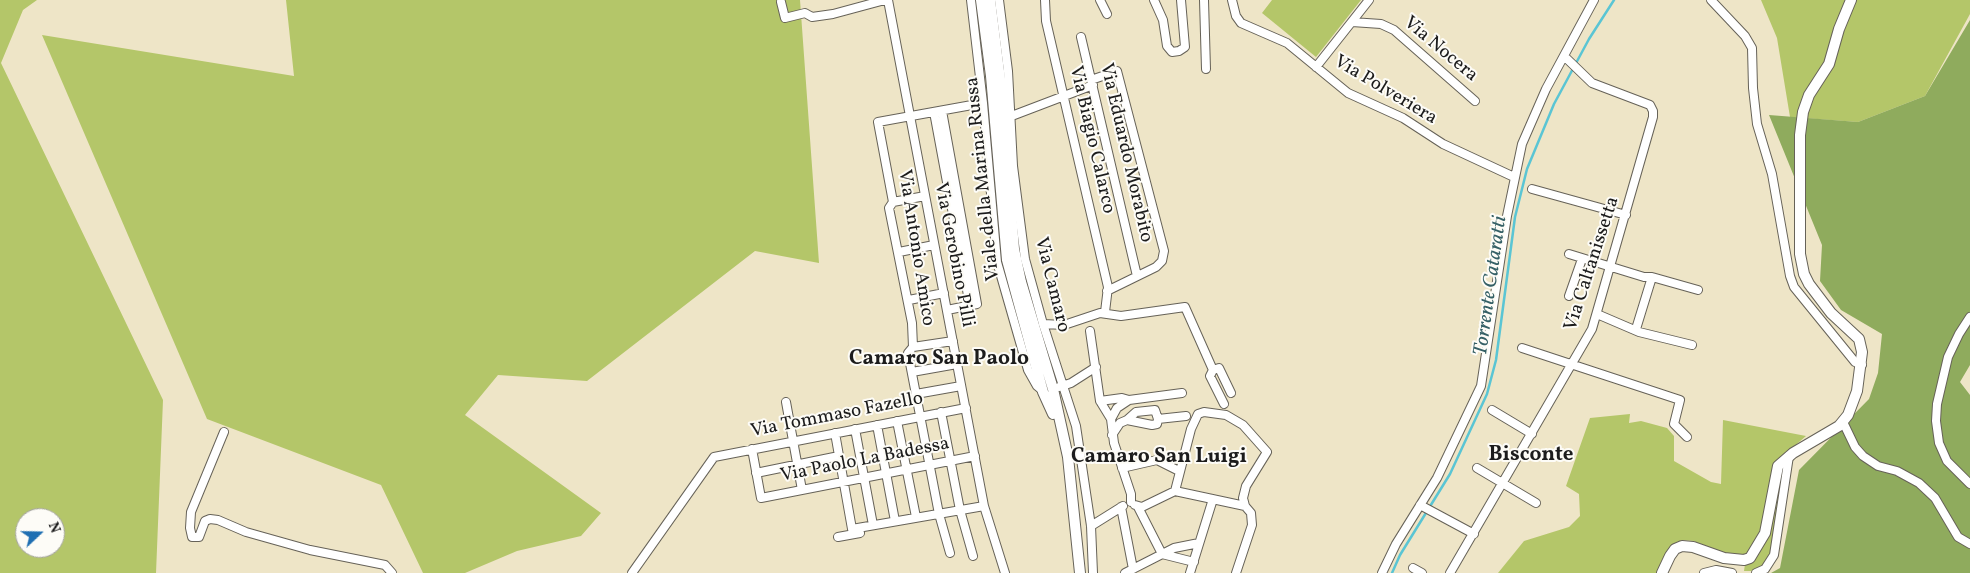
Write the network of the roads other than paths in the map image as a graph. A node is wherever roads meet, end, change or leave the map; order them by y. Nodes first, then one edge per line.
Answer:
1 (886, 0) edge
2 (971, 0) edge
3 (981, 0) edge
4 (990, 0) edge
5 (999, 0) edge
6 (1045, 0) edge
7 (1099, 0) edge
8 (1154, 0) edge
9 (1181, 0) edge
10 (1204, 0) edge
11 (1369, 0) edge
12 (1594, 0) edge
13 (1711, 0) edge
14 (1851, 0) edge
15 (781, 2) dead end
16 (1233, 4) edge
17 (1107, 14) dead end
18 (1352, 22) junction
19 (1081, 36) dead end
20 (1564, 56) junction
21 (1316, 67) junction
22 (1206, 69) dead end
23 (1092, 82) junction
24 (1065, 96) junction
25 (1476, 101) dead end
26 (983, 103) junction
27 (938, 111) junction
28 (910, 117) junction
29 (1009, 118) junction
30 (1514, 177) junction
31 (1532, 189) dead end
32 (925, 196) junction
33 (893, 202) junction
34 (1626, 216) junction
35 (934, 245) junction
36 (899, 252) junction
37 (1569, 254) dead end
38 (1582, 259) junction
39 (1610, 267) junction
40 (1137, 276) junction
41 (1652, 277) junction
42 (1109, 289) junction
43 (1698, 290) dead end
44 (944, 293) junction
45 (1569, 296) dead end
46 (909, 300) junction
47 (948, 310) junction
48 (1105, 312) junction
49 (1597, 314) junction
50 (1970, 317) edge
51 (1043, 324) junction
52 (1636, 330) junction
53 (1090, 331) dead end
54 (953, 340) junction
55 (1692, 345) dead end
56 (913, 347) junction
57 (1522, 348) dead end
58 (957, 364) junction
59 (1573, 365) junction
60 (1862, 365) junction
61 (1096, 366) junction
62 (1213, 370) junction
63 (912, 372) junction
64 (961, 386) junction
65 (1064, 386) junction
66 (1048, 390) junction
67 (1182, 393) dead end
68 (1231, 393) dead end
69 (916, 394) junction
70 (1129, 400) junction
71 (1100, 401) junction
72 (786, 402) dead end
73 (1224, 404) dead end
74 (966, 408) junction
75 (1492, 410) dead end
76 (941, 412) junction
77 (1186, 416) dead end
78 (920, 417) junction
79 (1157, 417) junction
80 (1111, 419) junction
81 (1127, 420) junction
82 (897, 421) junction
83 (1843, 422) junction
84 (876, 425) junction
85 (855, 429) junction
86 (224, 432) dead end
87 (834, 433) junction
88 (1532, 434) junction
89 (1112, 435) junction
90 (1687, 437) dead end
91 (793, 442) junction
92 (752, 449) junction
93 (839, 456) junction
94 (975, 456) junction
95 (1789, 456) junction
96 (951, 461) junction
97 (797, 465) junction
98 (930, 465) junction
99 (1122, 468) junction
100 (1477, 468) dead end
101 (907, 470) junction
102 (1180, 471) junction
103 (756, 473) junction
104 (886, 474) junction
105 (864, 478) junction
106 (844, 482) junction
107 (1503, 484) junction
108 (1970, 484) edge
109 (802, 490) junction
110 (1176, 491) junction
111 (1213, 499) junction
112 (1536, 503) dead end
113 (1134, 505) junction
114 (984, 506) junction
115 (1245, 506) junction
116 (1423, 506) junction
117 (1120, 507) junction
118 (960, 510) junction
119 (939, 514) junction
120 (916, 517) junction
121 (895, 521) junction
122 (873, 525) junction
123 (1091, 526) junction
124 (1474, 534) junction
125 (838, 537) dead end
126 (1200, 543) junction
127 (1970, 544) edge
128 (950, 553) dead end
129 (1162, 554) junction
130 (973, 556) dead end
131 (1194, 562) junction
132 (1413, 568) dead end
133 (1133, 569) junction
134 (392, 573) edge
135 (632, 573) edge
136 (1004, 573) edge
137 (1080, 573) edge
138 (1094, 573) edge
139 (1125, 573) edge
140 (1190, 573) edge
141 (1236, 573) edge
142 (1382, 573) edge
143 (1422, 573) edge
144 (1450, 573) edge
145 (1662, 573) edge
146 (1704, 573) edge
147 (1732, 573) edge
148 (1756, 573) edge

1 - 15 street
1 - 28 street, Via Gerobino Pilli
2 - 26 street
3 - 66 main road, Viale della Marina Russa
4 - 66 main road, Viale della Marina Russa
5 - 29 street, Via Camaro
6 - 24 street, Via Biagio Calarco
7 - 17 street
8 - 9 street
10 - 22 street
11 - 18 street
12 - 20 street
13 - 60 street
14 - 60 main road
16 - 21 street, Via Polveriera
18 - 21 street
18 - 25 street, Via Nocera
19 - 23 street, Via Eduardo Morabito
20 - 30 street
20 - 34 street, Via Caltanissetta
21 - 30 street, Via Polveriera
23 - 24 street
23 - 40 street, Via Eduardo Morabito
23 - 40 street
24 - 29 street
24 - 42 street, Via Biagio Calarco
26 - 27 street
26 - 66 street
27 - 28 street
27 - 47 street
28 - 32 street, Via Gerobino Pilli
28 - 33 street, Via Antonio Amico
29 - 51 street, Via Camaro
30 - 116 street
31 - 34 street
32 - 33 street
32 - 35 street, Via Gerobino Pilli
33 - 36 street, Via Antonio Amico
34 - 39 street, Via Caltanissetta
35 - 36 street
35 - 44 street, Via Gerobino Pilli
36 - 46 street, Via Antonio Amico
37 - 38 street
38 - 39 street
38 - 45 street
39 - 41 street
39 - 49 street, Via Caltanissetta
40 - 42 street
41 - 43 street
41 - 52 street
42 - 48 street, Via Biagio Calarco
44 - 46 street
44 - 47 street, Via Gerobino Pilli
46 - 56 street, Via Antonio Amico
47 - 54 street, Via Gerobino Pilli
48 - 51 street
48 - 62 street
49 - 52 street
49 - 59 street, Via Caltanissetta
50 - 108 street
51 - 65 street, Via Camaro
52 - 55 street
53 - 61 street
54 - 56 street
54 - 58 street, Via Gerobino Pilli
56 - 63 street, Via Antonio Amico
57 - 59 street
58 - 63 street
58 - 64 street, Via Gerobino Pilli
59 - 88 street, Via Caltanissetta
59 - 90 street
60 - 83 main road
61 - 65 street
61 - 71 street
62 - 68 street
62 - 73 street
63 - 69 street, Via Antonio Amico
64 - 69 street
64 - 74 street, Via Gerobino Pilli
65 - 66 street
65 - 123 street, Via Camaro
66 - 137 main road, Viale della Marina Russa
67 - 70 street
69 - 78 street, Via Antonio Amico
70 - 71 street
70 - 80 street
71 - 80 street
72 - 91 street
74 - 76 street, Via Tommaso Fazello
74 - 94 street, Via Gerobino Pilli
75 - 88 street
76 - 78 street, Via Tommaso Fazello
76 - 96 street
77 - 79 street
78 - 82 street, Via Tommaso Fazello
78 - 98 street, Via Antonio Amico
79 - 81 street
79 - 81 street
80 - 89 street
81 - 89 street
82 - 84 street, Via Tommaso Fazello
82 - 101 street
83 - 95 main road
83 - 127 street
84 - 85 street, Via Tommaso Fazello
84 - 104 street
85 - 87 street, Via Tommaso Fazello
85 - 105 street
86 - 134 street
87 - 91 street, Via Tommaso Fazello
87 - 93 street
88 - 107 street, Via Caltanissetta
89 - 99 street
91 - 92 street, Via Tommaso Fazello
91 - 97 street
92 - 103 street
92 - 135 street, Via Tommaso Fazello
93 - 97 street
93 - 106 street
94 - 96 street, Via Paolo La Badessa
94 - 114 street, Via Gerobino Pilli
95 - 145 main road
95 - 148 street
96 - 98 street, Via Paolo La Badessa
96 - 118 street
97 - 103 street
97 - 109 street
98 - 101 street, Via Paolo La Badessa
98 - 119 street, Via Antonio Amico
99 - 102 street
99 - 113 street
100 - 107 street
101 - 104 street, Via Paolo La Badessa
101 - 120 street
102 - 110 street
102 - 115 street
103 - 109 street, Via Paolo La Badessa
104 - 105 street, Via Paolo La Badessa
104 - 121 street
105 - 106 street, Via Paolo La Badessa
105 - 122 street
106 - 109 street, Via Paolo La Badessa
106 - 122 street
107 - 112 street
107 - 124 street, Via Caltanissetta
110 - 111 street
110 - 113 street
111 - 115 street
111 - 126 street
113 - 117 street
113 - 129 street
114 - 118 street
114 - 136 street, Via Gerobino Pilli
115 - 141 street
116 - 124 street
116 - 142 street
117 - 123 street
117 - 133 street
118 - 119 street
118 - 130 street
119 - 120 street
119 - 125 street
119 - 128 street, Via Antonio Amico
120 - 121 street
121 - 122 street
123 - 138 street, Via Camaro
124 - 144 street, Via Caltanissetta
126 - 129 street
126 - 131 street
129 - 131 street
129 - 133 street
131 - 140 street
132 - 143 street
133 - 139 street
146 - 147 street

